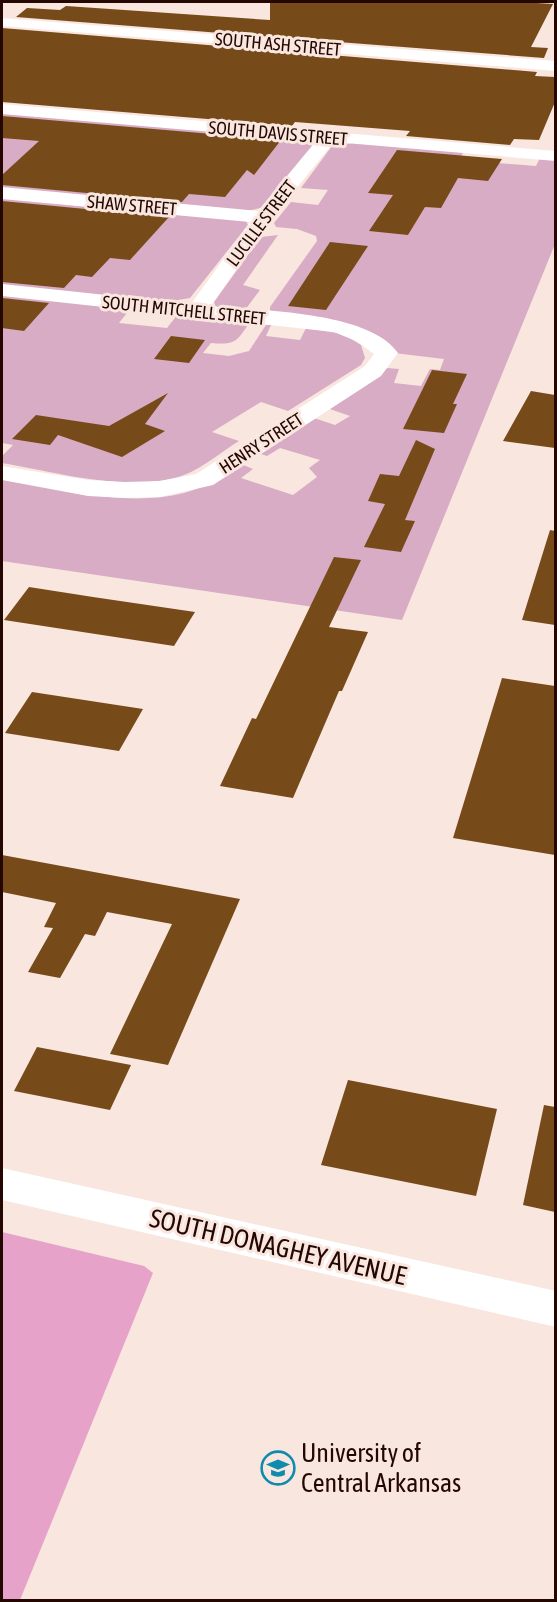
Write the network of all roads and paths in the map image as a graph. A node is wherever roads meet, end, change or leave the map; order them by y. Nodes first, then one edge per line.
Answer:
1 (2, 22) edge
2 (555, 66) edge
3 (2, 110) edge
4 (329, 137) junction
5 (555, 156) edge
6 (2, 193) edge
7 (263, 217) junction
8 (2, 290) edge
9 (197, 312) junction
10 (364, 336) joint
11 (2, 473) edge
12 (2, 1184) edge
13 (555, 1309) edge

1 - 2 street, SOUTH ASH STREET
3 - 4 street, SOUTH DAVIS STREET
4 - 5 street, SOUTH DAVIS STREET
4 - 7 street, LUCILLE STREET
6 - 7 street, SHAW STREET
7 - 9 street, LUCILLE STREET
8 - 9 street, SOUTH MITCHELL STREET
9 - 10 street, SOUTH MITCHELL STREET
10 - 11 street, HENRY STREET
12 - 13 street, SOUTH DONAGHEY AVENUE

